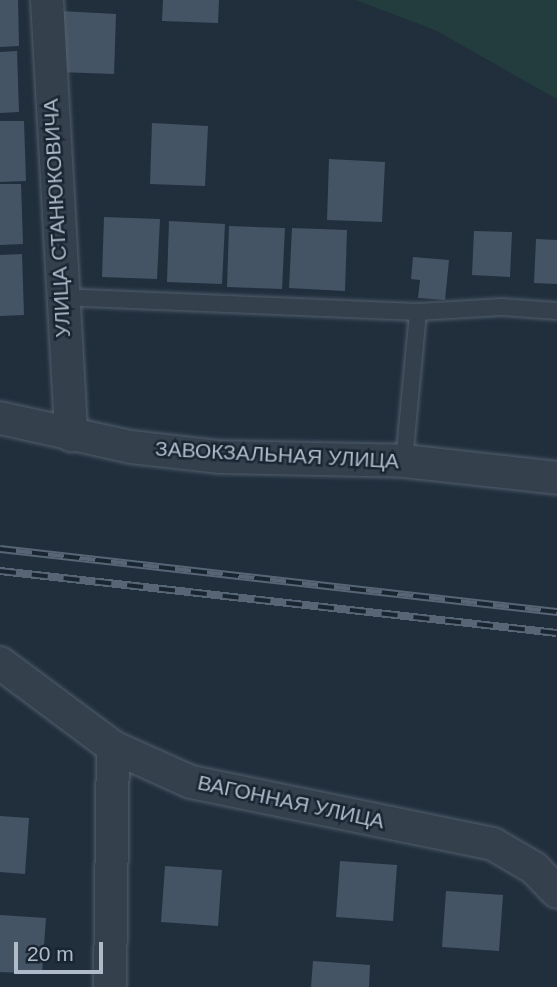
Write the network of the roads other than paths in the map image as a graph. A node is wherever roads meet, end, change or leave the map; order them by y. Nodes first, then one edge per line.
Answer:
1 (47, 0) edge
2 (60, 297) junction
3 (418, 312) junction
4 (557, 312) edge
5 (0, 418) edge
6 (71, 435) junction
7 (404, 461) junction
8 (557, 478) edge
9 (0, 663) edge
10 (113, 747) junction
11 (557, 892) edge
12 (110, 987) edge

1 - 2 street, УЛИЦА СТАНЮКОВИЧА
2 - 3 lane
2 - 6 street, УЛИЦА СТАНЮКОВИЧА
3 - 4 lane
3 - 7 lane
5 - 6 street, ЗАВОКЗАЛЬНАЯ УЛИЦА
6 - 7 street, ЗАВОКЗАЛЬНАЯ УЛИЦА
7 - 8 street, ЗАВОКЗАЛЬНАЯ УЛИЦА
9 - 10 street, ВАГОННАЯ УЛИЦА
10 - 11 street, ВАГОННАЯ УЛИЦА
10 - 12 street

